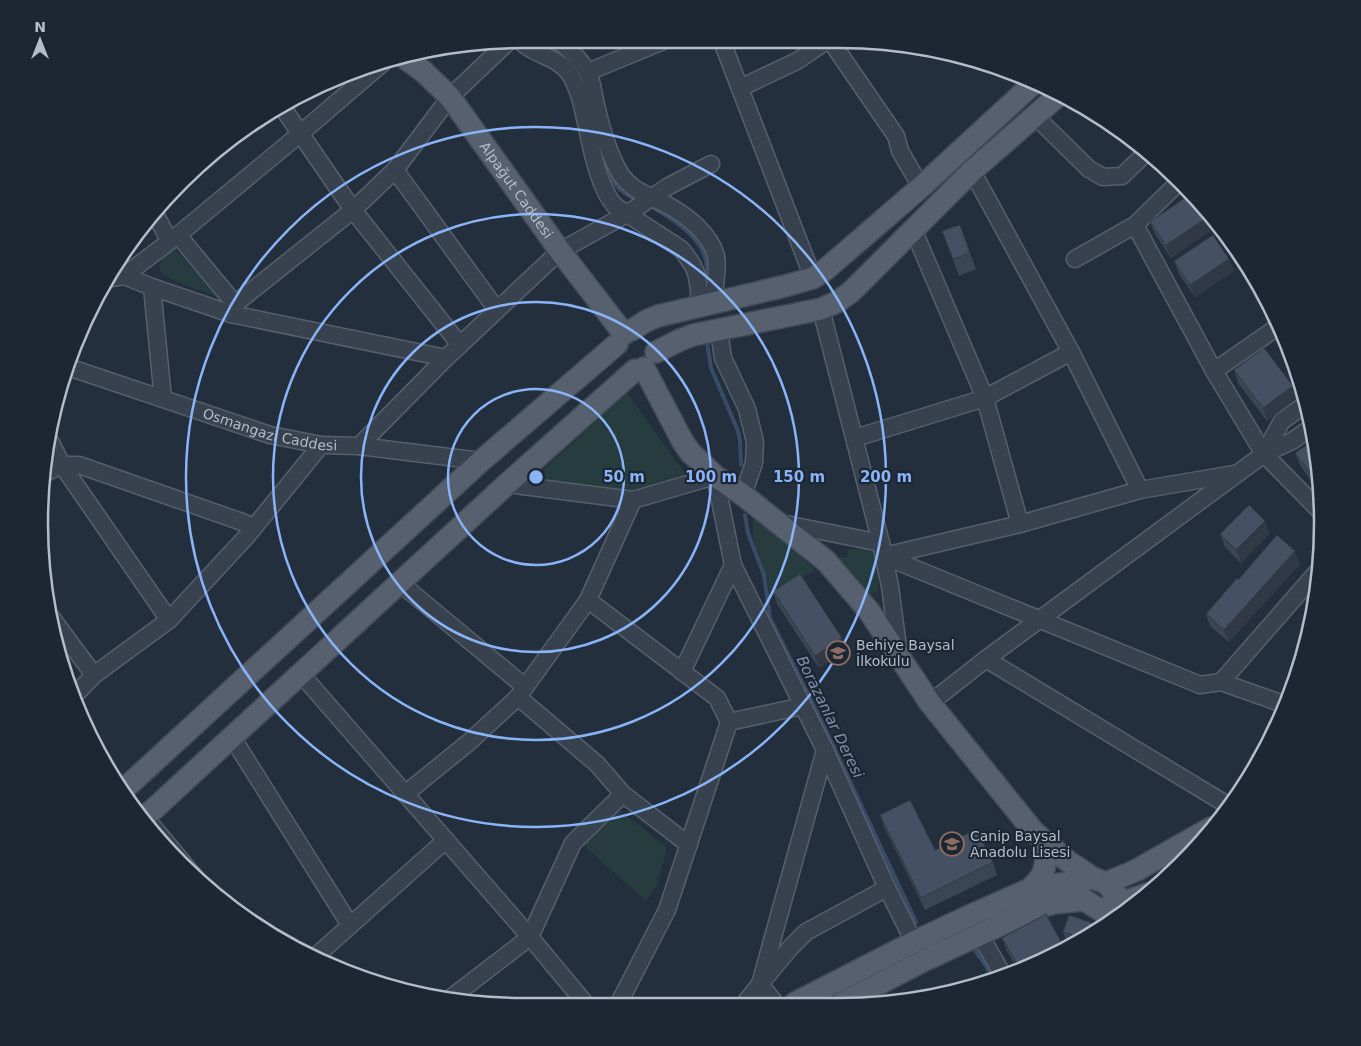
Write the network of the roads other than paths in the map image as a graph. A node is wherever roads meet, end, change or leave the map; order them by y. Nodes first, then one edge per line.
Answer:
1 (532, 48) edge
2 (567, 48) edge
3 (646, 48) edge
4 (724, 48) edge
5 (817, 48) edge
6 (835, 48) edge
7 (500, 49) edge
8 (410, 62) edge
9 (588, 72) junction
10 (370, 73) edge
11 (740, 88) junction
12 (1029, 88) edge
13 (450, 97) junction
14 (1053, 100) edge
15 (285, 111) edge
16 (1035, 116) junction
17 (301, 133) junction
18 (1141, 157) edge
19 (711, 164) dead end
20 (395, 170) junction
21 (972, 171) junction
22 (921, 187) junction
23 (1174, 187) edge
24 (652, 198) junction
25 (353, 210) junction
26 (627, 214) junction
27 (158, 219) edge
28 (1135, 225) junction
29 (913, 229) junction
30 (173, 238) junction
31 (560, 251) junction
32 (1075, 259) dead end
33 (121, 270) edge
34 (813, 278) junction
35 (152, 286) junction
36 (707, 303) junction
37 (821, 308) junction
38 (233, 309) junction
39 (497, 310) junction
40 (720, 331) junction
41 (1272, 331) edge
42 (624, 336) junction
43 (460, 345) junction
44 (1071, 352) junction
45 (446, 358) junction
46 (645, 363) junction
47 (73, 370) edge
48 (1214, 371) junction
49 (985, 398) junction
50 (163, 399) junction
51 (1299, 409) edge
52 (1304, 432) edge
53 (855, 438) junction
54 (321, 445) junction
55 (359, 446) junction
56 (54, 449) edge
57 (1264, 454) junction
58 (481, 461) junction
59 (62, 465) junction
60 (51, 469) edge
61 (1236, 474) junction
62 (715, 476) junction
63 (507, 484) junction
64 (1140, 490) junction
65 (743, 495) junction
66 (633, 500) junction
67 (1313, 504) edge
68 (780, 523) junction
69 (1020, 524) junction
70 (252, 528) junction
71 (882, 550) junction
72 (733, 565) junction
73 (1309, 581) edge
74 (400, 583) junction
75 (890, 586) junction
76 (588, 600) junction
77 (869, 611) junction
78 (1038, 619) junction
79 (169, 620) junction
80 (60, 629) edge
81 (899, 655) junction
82 (986, 659) junction
83 (682, 672) junction
84 (301, 674) junction
85 (94, 675) junction
86 (1221, 682) junction
87 (79, 691) edge
88 (521, 692) junction
89 (1278, 702) edge
90 (930, 703) junction
91 (803, 706) junction
92 (729, 722) junction
93 (232, 737) junction
94 (825, 750) junction
95 (127, 786) edge
96 (405, 794) junction
97 (624, 794) junction
98 (1222, 802) edge
99 (148, 814) edge
100 (1034, 832) junction
101 (1195, 837) edge
102 (446, 840) junction
103 (689, 845) junction
104 (1046, 855) junction
105 (1100, 881) junction
106 (1066, 882) junction
107 (886, 888) junction
108 (1030, 889) junction
109 (1090, 903) junction
110 (1119, 906) edge
111 (1115, 909) edge
112 (969, 916) junction
113 (350, 925) junction
114 (980, 934) junction
115 (530, 937) junction
116 (320, 952) edge
117 (919, 952) junction
118 (1000, 969) edge
119 (760, 984) junction
120 (457, 993) edge
121 (582, 998) edge
122 (622, 998) edge
123 (749, 998) edge
124 (771, 998) edge
125 (807, 998) edge
126 (850, 998) edge

1 - 26 street
2 - 9 street
3 - 9 street
4 - 11 street
5 - 11 street
6 - 22 street
7 - 13 street
8 - 13 main road, Alpağut Caddesi
9 - 24 street
10 - 17 street
11 - 34 street
12 - 22 main road
13 - 20 street
13 - 31 main road, Alpağut Caddesi
14 - 16 main road
15 - 17 street
16 - 18 street
16 - 21 main road
17 - 25 street
17 - 30 street
19 - 24 street
20 - 25 street
20 - 39 street
21 - 29 main road
21 - 44 street
22 - 34 main road
23 - 28 street
24 - 26 street
24 - 36 street
25 - 38 street
25 - 43 street
26 - 31 street
26 - 36 street
27 - 30 street
28 - 32 street
28 - 48 street
29 - 37 main road
29 - 49 street
30 - 33 street
30 - 38 street
31 - 39 street
31 - 42 main road, Alpağut Caddesi
33 - 35 street
34 - 36 main road
35 - 38 street
35 - 50 street
36 - 42 main road
37 - 40 main road
37 - 53 street
38 - 45 street
39 - 43 street
40 - 46 main road
40 - 65 street
41 - 48 street
42 - 46 main road
42 - 46 main road
42 - 58 main road
43 - 45 street
44 - 49 street
44 - 64 street
45 - 55 street
46 - 62 main road
46 - 63 main road
47 - 50 street, Osmangazi Caddesi
48 - 57 street
49 - 53 street
49 - 69 street
50 - 54 street, Osmangazi Caddesi
51 - 57 street
52 - 57 street
53 - 71 street
54 - 55 street, Osmangazi Caddesi
54 - 70 street
55 - 58 street, Osmangazi Caddesi
56 - 59 street
57 - 61 street
57 - 67 street
58 - 95 main road
59 - 60 street
59 - 70 street
59 - 79 street
61 - 64 street
61 - 78 street
62 - 65 main road
62 - 66 street
62 - 72 street
63 - 66 street
63 - 74 main road
64 - 69 street
65 - 68 main road
66 - 76 street
68 - 71 street
68 - 77 main road
69 - 71 street
70 - 79 street
71 - 75 street
71 - 78 street
72 - 83 street
72 - 91 street
73 - 86 street
74 - 84 main road
74 - 88 street
75 - 77 street
75 - 81 street
76 - 83 street
76 - 88 street
77 - 81 main road
78 - 82 street
78 - 86 street
79 - 85 street
80 - 85 street
81 - 90 main road
82 - 90 street
82 - 98 street
83 - 92 street
84 - 93 main road
84 - 96 street
85 - 87 street
86 - 89 street
88 - 96 street
88 - 97 street
90 - 100 main road
91 - 92 street
91 - 94 street
92 - 103 street
93 - 99 main road
93 - 113 street
94 - 107 street
94 - 119 street
96 - 102 street
97 - 103 street
97 - 115 street
100 - 104 main road
100 - 105 main road
101 - 105 main road
102 - 113 street
102 - 115 street
103 - 122 street
104 - 106 main road
104 - 108 main road
105 - 106 main road
105 - 110 main road
106 - 108 main road
106 - 109 main road
107 - 117 street
107 - 119 street
108 - 112 main road
109 - 111 main road
109 - 114 main road
112 - 114 street
112 - 117 main road
113 - 116 street
114 - 117 main road
114 - 118 street
115 - 120 street
115 - 121 street
117 - 125 main road
117 - 126 main road
119 - 123 street
119 - 124 street

